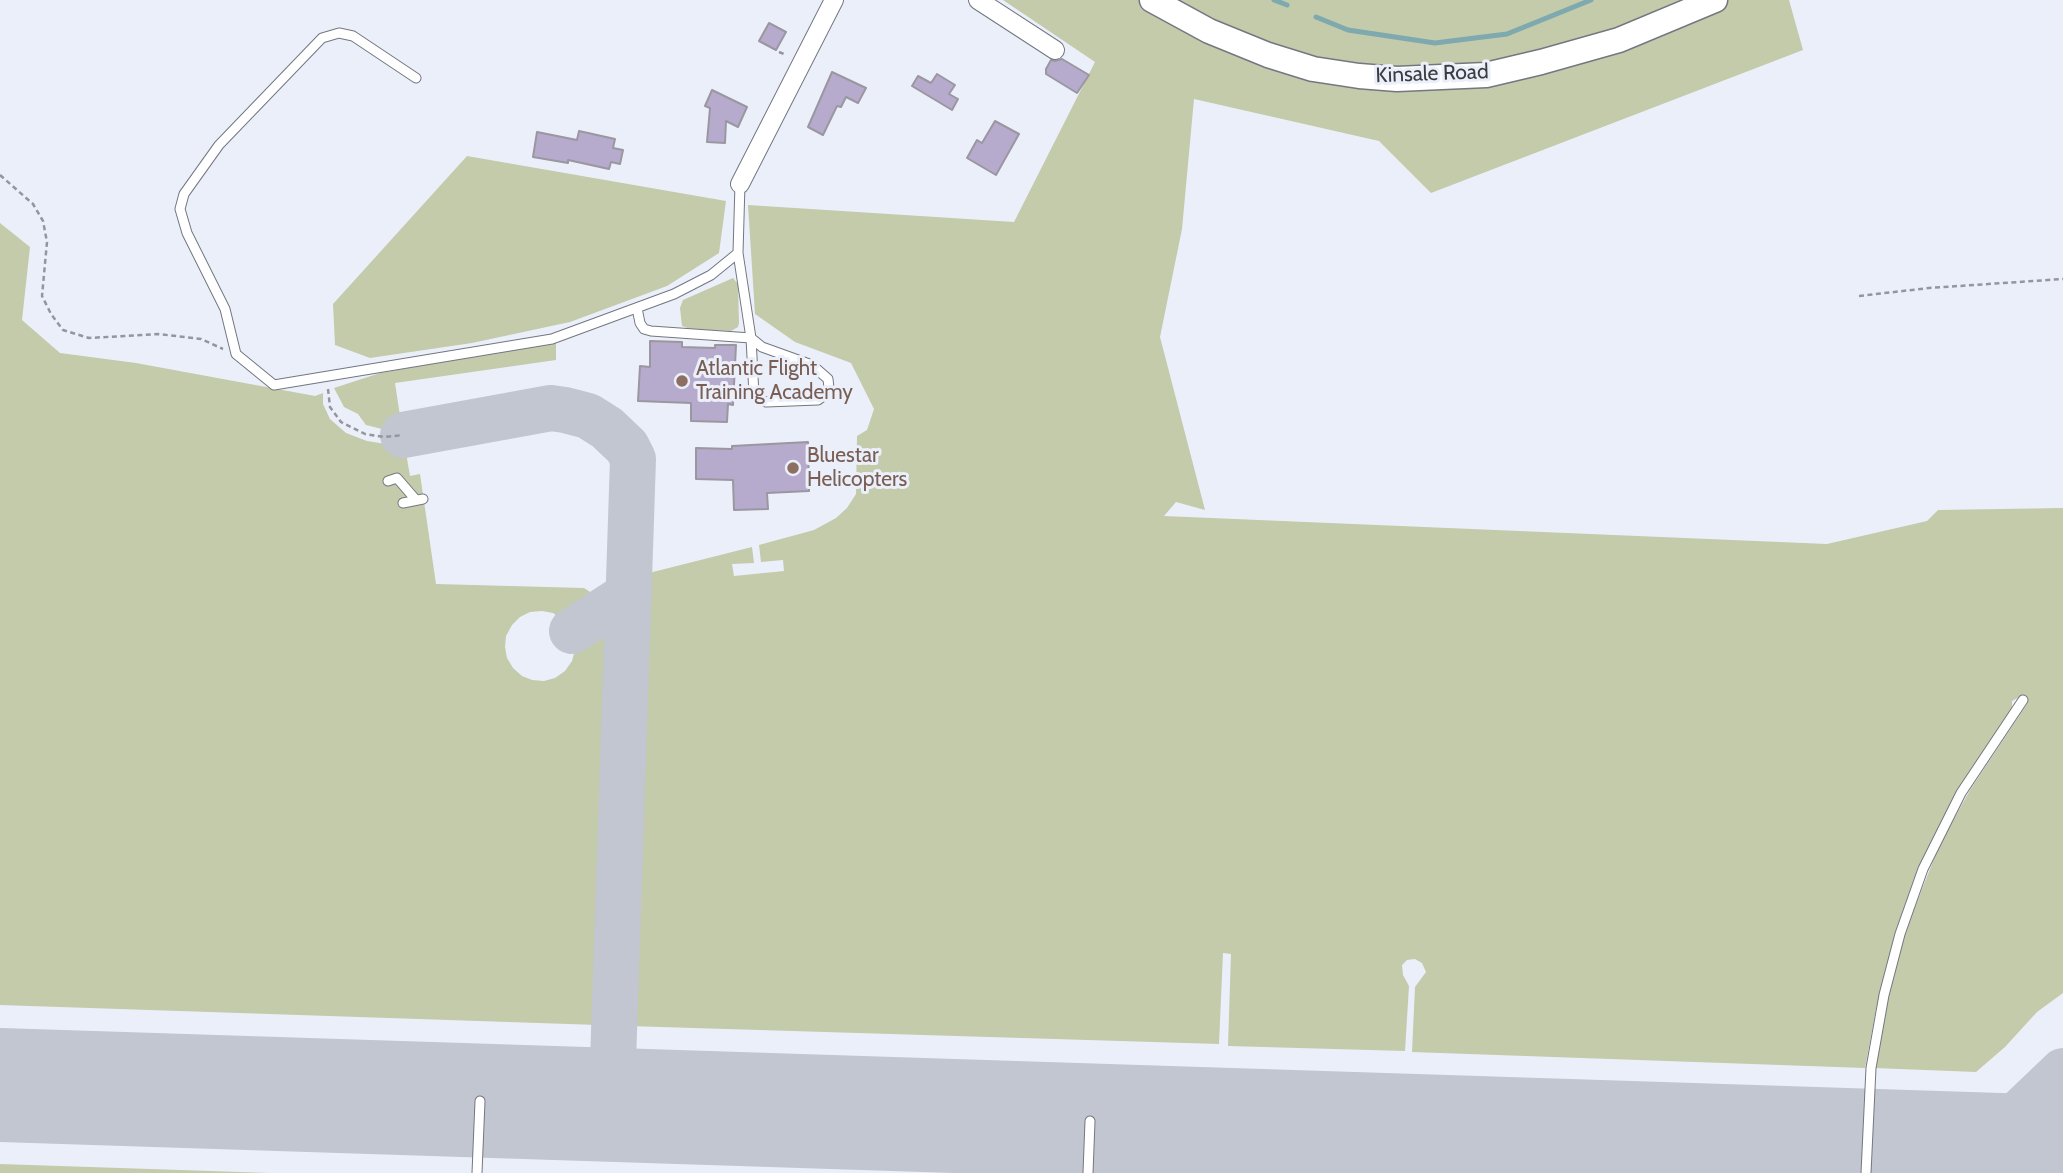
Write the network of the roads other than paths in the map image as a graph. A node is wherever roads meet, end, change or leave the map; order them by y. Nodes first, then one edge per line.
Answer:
1 (834, 0) edge
2 (978, 0) edge
3 (1152, 0) edge
4 (1715, 0) edge
5 (1055, 50) dead end
6 (416, 78) dead end
7 (740, 184) joint
8 (738, 253) junction
9 (637, 308) junction
10 (751, 338) junction
11 (388, 481) dead end
12 (403, 503) dead end
13 (2022, 700) dead end
14 (480, 1101) dead end
15 (1090, 1121) dead end
16 (477, 1173) edge
17 (1088, 1173) edge
18 (1866, 1173) edge

1 - 7 street
2 - 5 street
3 - 4 main road, Kinsale Road
6 - 9 lane
7 - 8 lane
8 - 9 lane
8 - 10 lane
9 - 10 lane
10 - 10 lane
11 - 12 lane
13 - 18 lane
14 - 16 lane
15 - 17 lane

